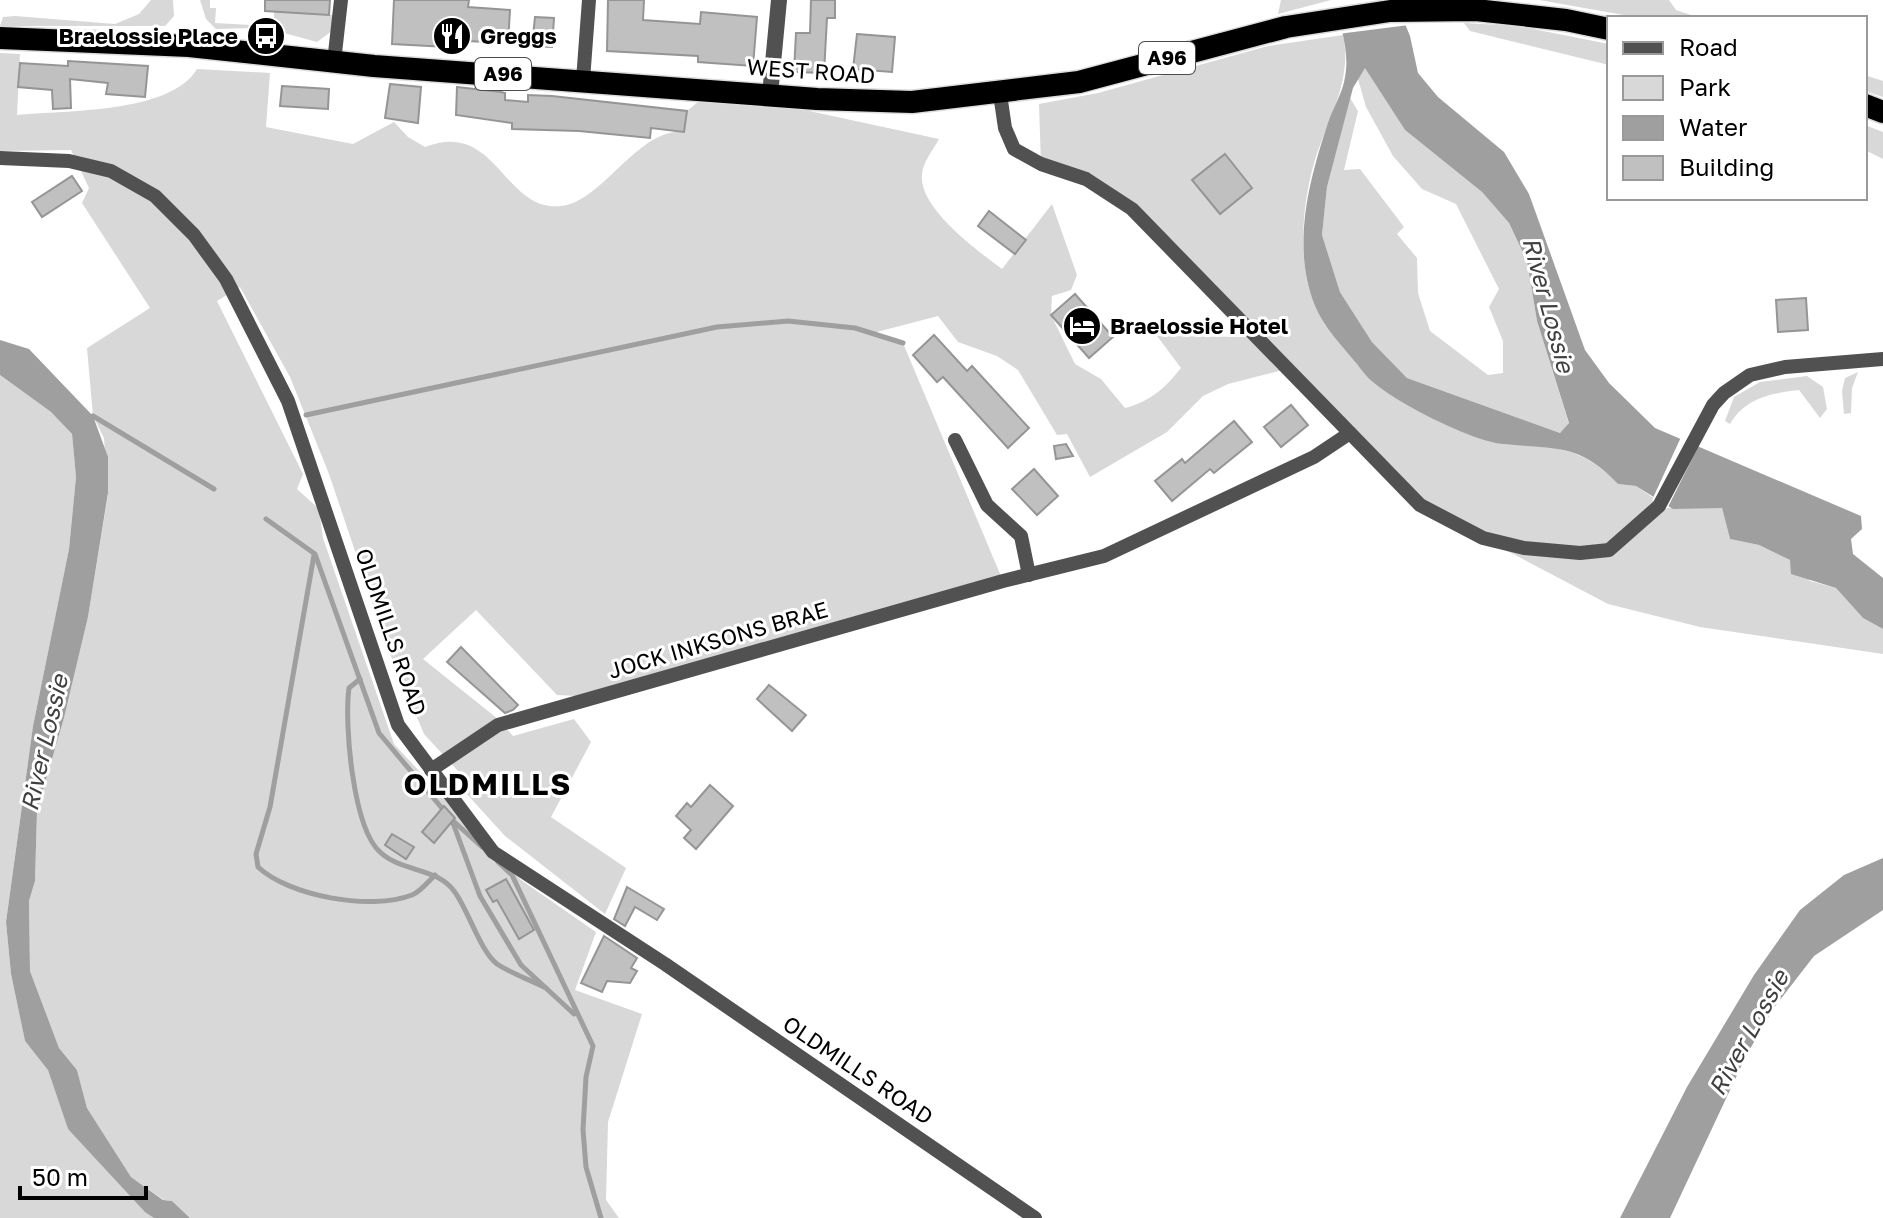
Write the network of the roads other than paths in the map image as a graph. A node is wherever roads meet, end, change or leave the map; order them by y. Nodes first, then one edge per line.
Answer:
1 (341, 0) edge
2 (589, 0) edge
3 (779, 0) edge
4 (1607, 29) edge
5 (0, 38) edge
6 (334, 62) junction
7 (583, 80) junction
8 (1000, 94) junction
9 (770, 95) junction
10 (0, 158) edge
11 (1883, 359) edge
12 (1350, 433) junction
13 (955, 440) dead end
14 (1029, 575) junction
15 (431, 770) junction
16 (1035, 1218) edge

1 - 6 street
2 - 7 street
3 - 9 street
4 - 8 highway, WEST ROAD / A96
5 - 6 highway, WEST ROAD / A96
6 - 7 highway, WEST ROAD / A96
7 - 9 highway, WEST ROAD / A96
8 - 9 highway, WEST ROAD / A96
8 - 12 street
10 - 15 street, OLDMILLS ROAD
11 - 12 street
12 - 14 street, JOCK INKSONS BRAE
13 - 14 street
14 - 15 street, JOCK INKSONS BRAE
15 - 16 street, OLDMILLS ROAD

